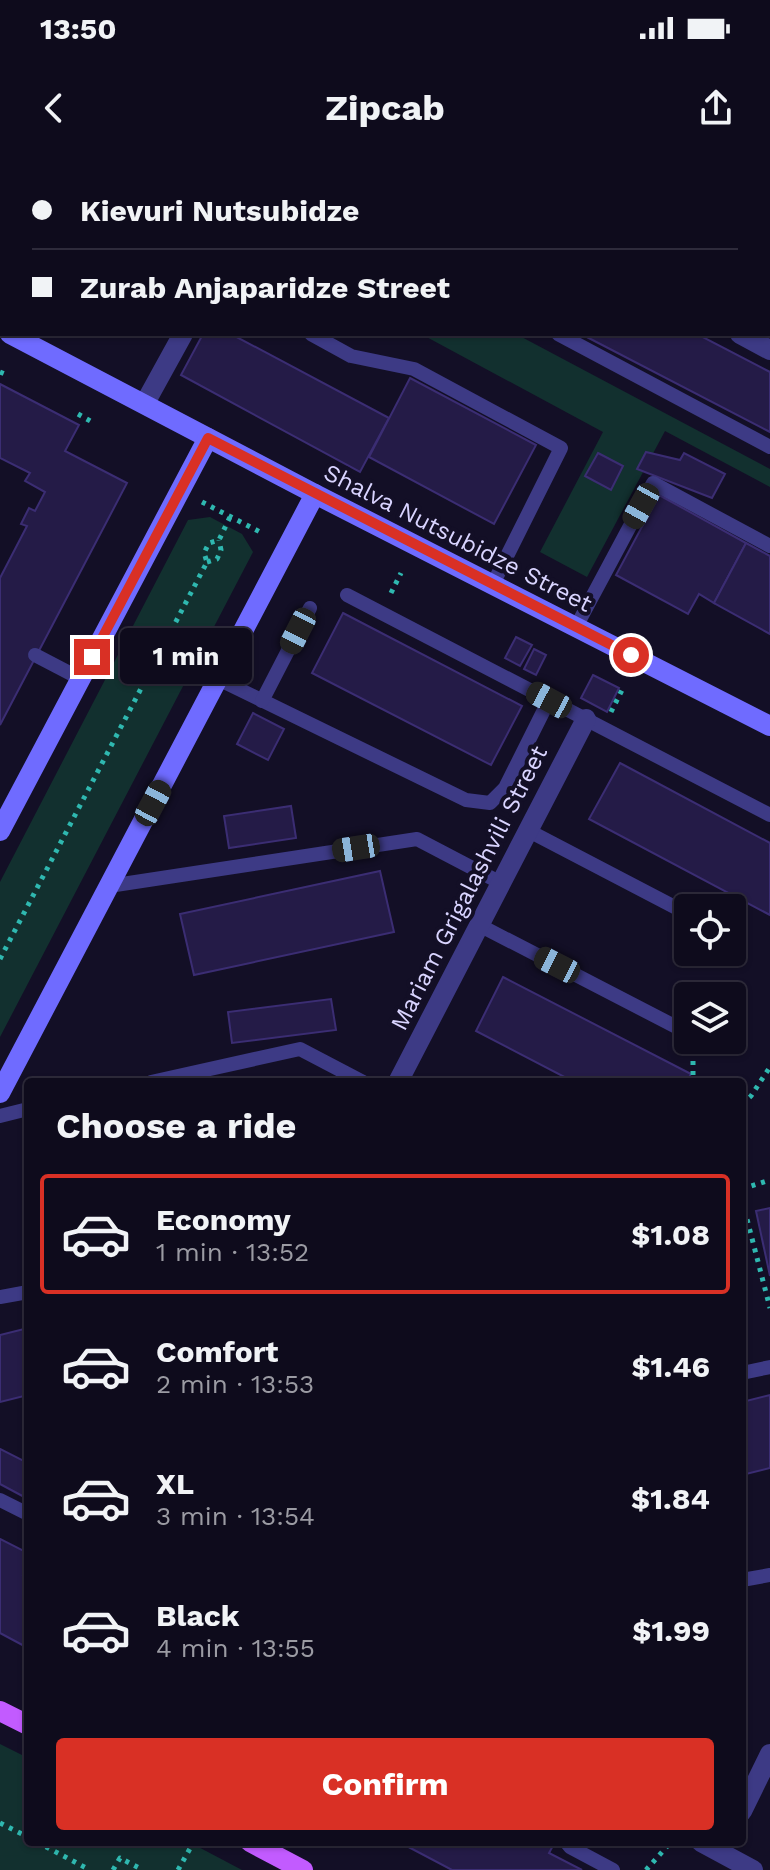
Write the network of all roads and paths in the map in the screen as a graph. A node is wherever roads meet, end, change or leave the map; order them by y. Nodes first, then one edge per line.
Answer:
1 (14, 336) edge
2 (182, 336) edge
3 (315, 336) edge
4 (562, 336) edge
5 (744, 336) edge
6 (770, 350) edge
7 (145, 403) junction
8 (78, 414) dead end
9 (92, 422) dead end
10 (208, 438) junction
11 (770, 447) edge
12 (315, 494) junction
13 (202, 502) dead end
14 (230, 517) junction
15 (264, 534) dead end
16 (219, 540) junction
17 (770, 546) edge
18 (207, 562) junction
19 (493, 584) junction
20 (347, 595) dead end
21 (310, 608) dead end
22 (576, 627) junction
23 (124, 646) dead end
24 (35, 655) dead end
25 (155, 663) junction
26 (81, 679) junction
27 (218, 679) junction
28 (190, 681) dead end
29 (549, 700) junction
30 (262, 701) junction
31 (586, 719) junction
32 (770, 726) edge
33 (770, 815) edge
34 (0, 831) edge
35 (529, 831) junction
36 (501, 883) junction
37 (109, 886) junction
38 (674, 907) edge
39 (479, 925) junction
40 (0, 959) edge
41 (674, 1026) edge
42 (693, 1054) edge
43 (770, 1067) edge
44 (169, 1078) edge
45 (355, 1078) edge
46 (400, 1078) edge
47 (693, 1078) edge
48 (0, 1093) edge
49 (746, 1100) edge
50 (24, 1110) edge
51 (0, 1116) edge
52 (770, 1180) edge
53 (746, 1188) edge
54 (746, 1215) edge
55 (24, 1293) edge
56 (0, 1297) edge
57 (770, 1308) edge
58 (770, 1367) edge
59 (746, 1372) edge
60 (0, 1500) edge
61 (24, 1512) edge
62 (770, 1575) edge
63 (746, 1579) edge
64 (0, 1711) edge
65 (24, 1723) edge
66 (769, 1757) edge
67 (746, 1803) edge
68 (0, 1823) edge
69 (24, 1835) edge
70 (45, 1846) edge
71 (191, 1846) edge
72 (264, 1846) edge
73 (569, 1846) edge
74 (667, 1846) edge
75 (724, 1847) edge
76 (90, 1870) edge
77 (113, 1870) edge
78 (143, 1870) edge
79 (178, 1870) edge
80 (303, 1870) edge
81 (613, 1870) edge
82 (646, 1870) edge
83 (753, 1870) edge

1 - 7 main road, Shalva Nutsubidze Street
2 - 7 street
3 - 19 lane
4 - 11 lane
5 - 6 street
7 - 10 main road, Shalva Nutsubidze Street
8 - 9 path
10 - 12 main road, Shalva Nutsubidze Street
10 - 26 main road
12 - 19 main road, Shalva Nutsubidze Street
12 - 27 main road
13 - 14 path
14 - 15 path
14 - 16 path
16 - 18 path
16 - 18 path
17 - 22 lane
18 - 25 path
19 - 22 main road, Shalva Nutsubidze Street
20 - 29 lane
21 - 30 lane
22 - 32 main road, Shalva Nutsubidze Street
23 - 25 path
24 - 26 lane
25 - 28 path
25 - 40 path
26 - 34 main road
27 - 30 lane
27 - 37 main road
29 - 30 lane
29 - 31 lane
31 - 33 lane
31 - 35 street, Mariam Grigalashvili Street
35 - 36 street, Mariam Grigalashvili Street
35 - 38 lane
36 - 37 lane
36 - 39 street, Mariam Grigalashvili Street
37 - 48 main road
39 - 41 lane
39 - 46 street, Mariam Grigalashvili Street
42 - 47 path
43 - 49 path
44 - 45 lane
50 - 51 lane
52 - 53 path
54 - 57 path
55 - 56 lane
58 - 59 lane
60 - 61 lane
62 - 63 lane
64 - 65 main road
66 - 67 street
68 - 69 path
70 - 76 path
71 - 79 path
72 - 80 main road
73 - 81 lane
74 - 82 path
75 - 83 street
77 - 78 path

